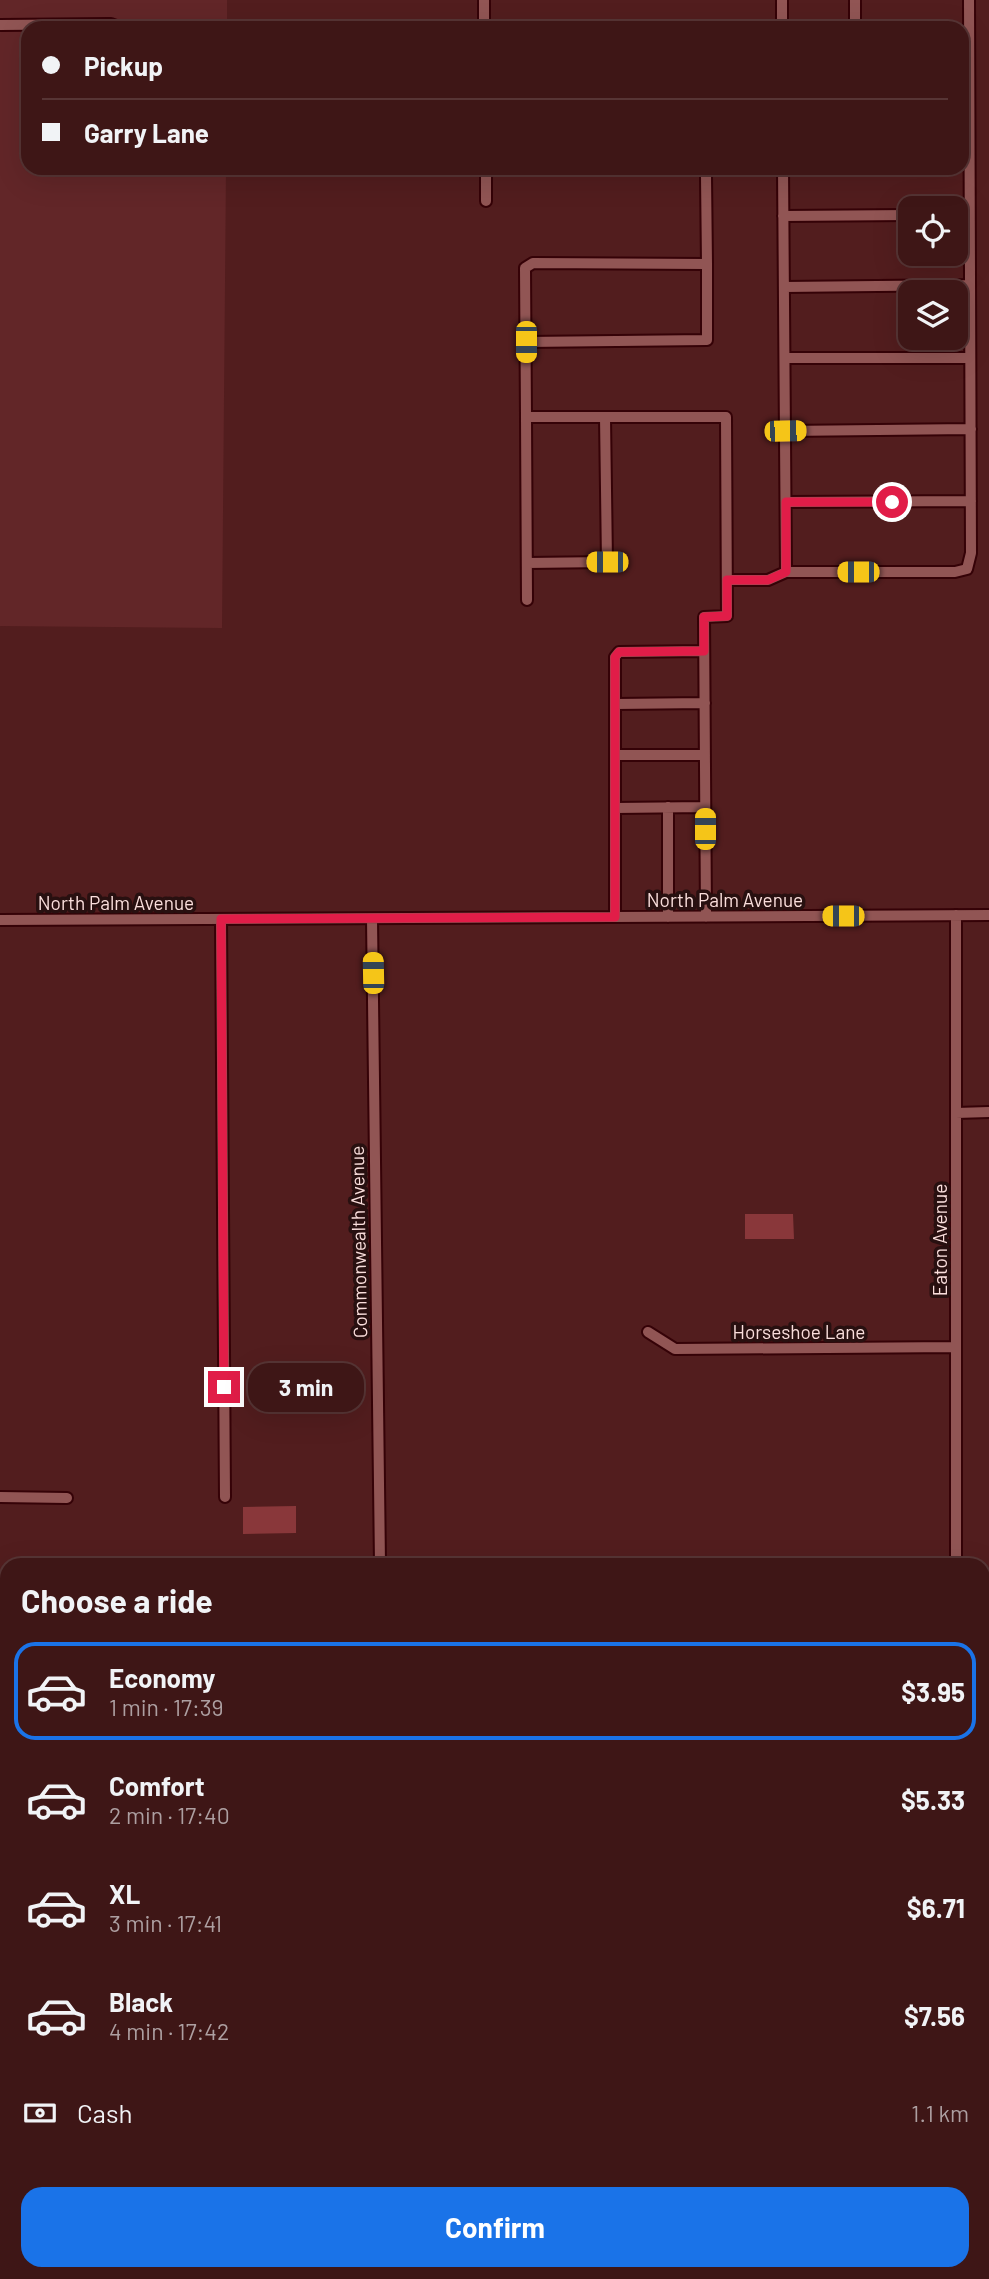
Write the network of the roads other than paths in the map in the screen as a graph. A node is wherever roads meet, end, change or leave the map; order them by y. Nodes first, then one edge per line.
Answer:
1 (484, 0) edge
2 (782, 0) edge
3 (855, 0) edge
4 (969, 0) edge
5 (484, 21) edge
6 (782, 21) edge
7 (855, 21) edge
8 (968, 21) edge
9 (0, 25) edge
10 (21, 25) edge
11 (486, 175) edge
12 (706, 175) edge
13 (783, 175) edge
14 (968, 175) edge
15 (486, 201) dead end
16 (970, 214) joint
17 (898, 215) edge
18 (783, 216) junction
19 (707, 264) junction
20 (970, 285) junction
21 (784, 287) junction
22 (526, 342) junction
23 (785, 358) junction
24 (971, 358) junction
25 (526, 417) junction
26 (605, 417) junction
27 (971, 429) junction
28 (785, 431) junction
29 (971, 501) junction
30 (786, 502) junction
31 (527, 563) junction
32 (786, 572) junction
33 (727, 580) junction
34 (527, 600) dead end
35 (704, 651) junction
36 (705, 703) junction
37 (615, 704) junction
38 (615, 755) junction
39 (705, 755) junction
40 (668, 807) junction
41 (705, 807) junction
42 (615, 808) junction
43 (956, 915) junction
44 (989, 915) edge
45 (706, 916) junction
46 (615, 917) junction
47 (668, 917) junction
48 (221, 919) junction
49 (372, 919) junction
50 (0, 920) edge
51 (989, 1112) edge
52 (956, 1113) junction
53 (648, 1332) dead end
54 (956, 1347) junction
55 (0, 1497) edge
56 (225, 1497) dead end
57 (67, 1498) dead end
58 (380, 1558) edge
59 (957, 1558) edge

1 - 5 street
2 - 6 street
3 - 7 street
4 - 8 street
9 - 10 street
11 - 15 street
12 - 19 street
13 - 18 street
14 - 16 street
16 - 20 street
17 - 18 street
18 - 21 street
19 - 22 street
19 - 22 street
20 - 21 street
20 - 24 street
21 - 23 street
22 - 25 street
23 - 24 street
23 - 28 street
24 - 27 street
25 - 26 street
25 - 31 street
26 - 31 street
26 - 33 street
27 - 28 street
27 - 29 street
28 - 30 street
29 - 30 street
29 - 32 street
30 - 32 street
31 - 34 street
32 - 33 street
33 - 35 street
35 - 36 street
35 - 37 street
36 - 37 street
36 - 39 street
37 - 38 street
38 - 39 street
38 - 42 street
39 - 41 street
40 - 41 street
40 - 42 street
40 - 47 street
41 - 45 street
42 - 46 street
43 - 44 street, North Palm Avenue
43 - 45 street, North Palm Avenue
43 - 52 street, Eaton Avenue
45 - 47 street, North Palm Avenue
46 - 47 street, North Palm Avenue
46 - 49 street, North Palm Avenue
48 - 49 street, North Palm Avenue
48 - 50 street, North Palm Avenue
48 - 56 street
49 - 58 street, Commonwealth Avenue
51 - 52 street
52 - 54 street, Eaton Avenue
53 - 54 street, Horseshoe Lane
54 - 59 street, Eaton Avenue
55 - 57 street

